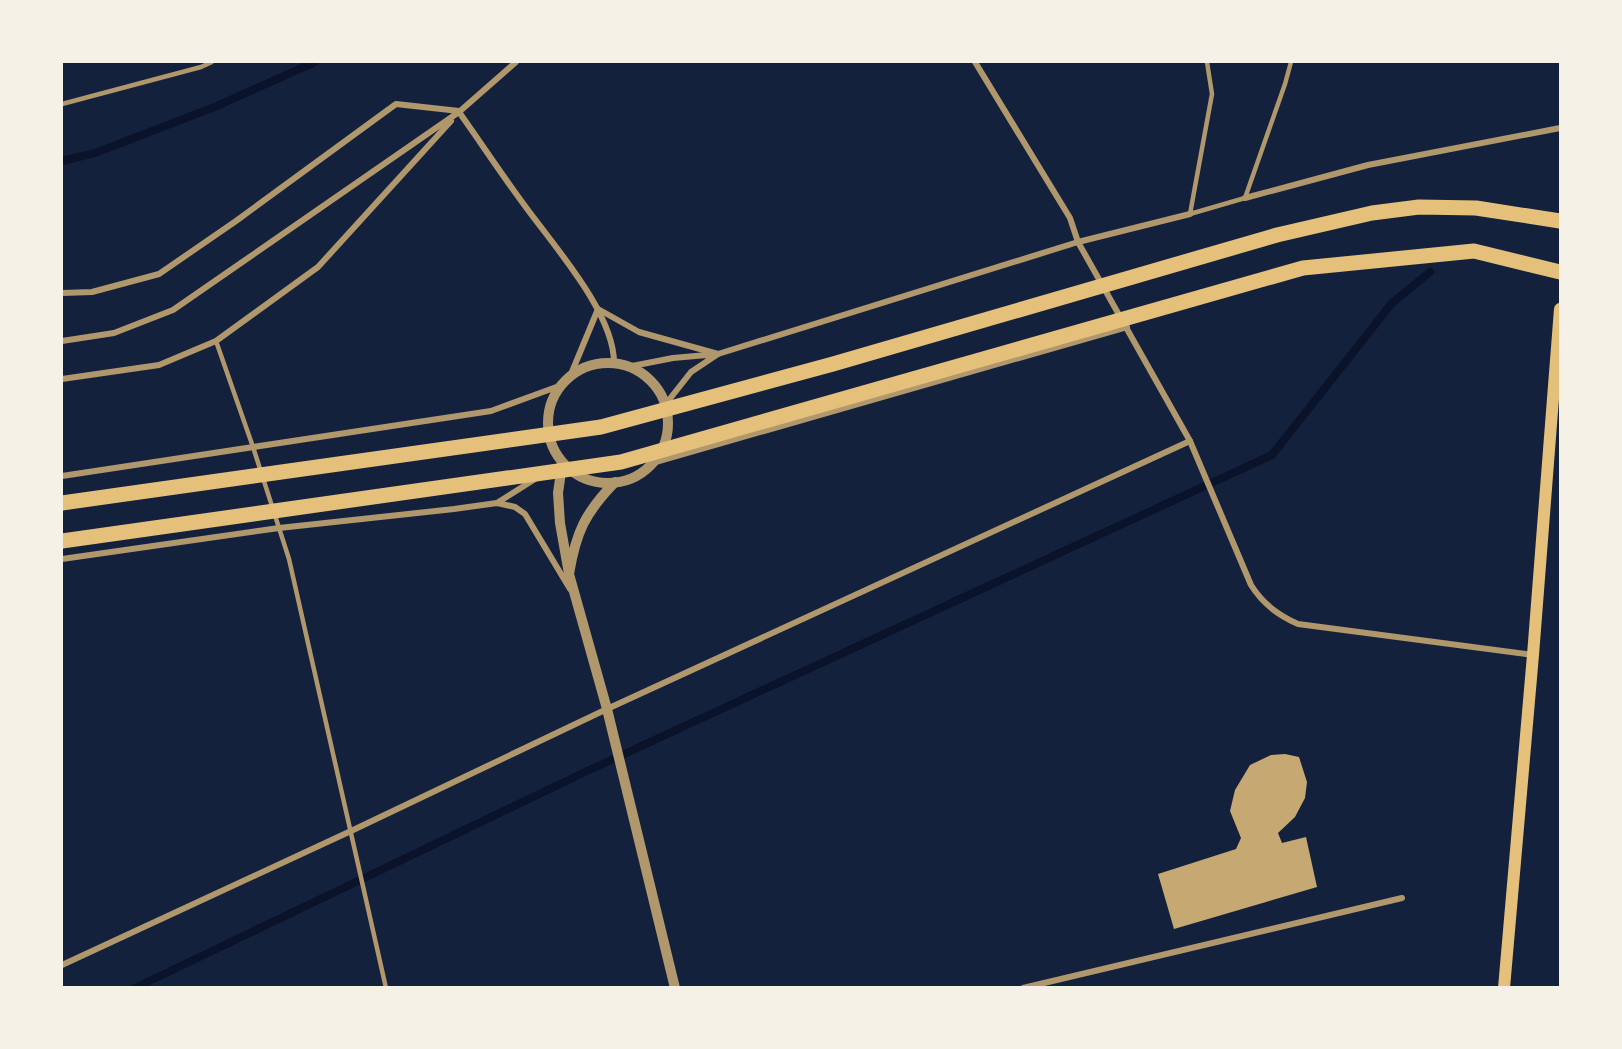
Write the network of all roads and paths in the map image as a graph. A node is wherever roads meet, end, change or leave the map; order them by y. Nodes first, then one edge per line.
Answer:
1 (212, 62) edge
2 (516, 62) edge
3 (975, 62) edge
4 (1207, 62) edge
5 (1291, 62) edge
6 (62, 104) edge
7 (459, 112) junction
8 (1560, 128) edge
9 (1245, 198) junction
10 (1190, 214) junction
11 (1560, 221) edge
12 (1078, 242) junction
13 (1560, 272) edge
14 (62, 293) edge
15 (598, 309) junction
16 (1560, 309) edge
17 (1127, 327) junction
18 (62, 341) edge
19 (216, 341) junction
20 (718, 354) junction
21 (614, 364) junction
22 (627, 367) junction
23 (62, 379) edge
24 (566, 382) junction
25 (665, 405) junction
26 (1191, 444) junction
27 (253, 447) junction
28 (562, 462) junction
29 (652, 463) junction
30 (62, 476) edge
31 (615, 482) junction
32 (62, 502) edge
33 (497, 503) junction
34 (279, 528) junction
35 (62, 541) edge
36 (62, 559) edge
37 (569, 574) junction
38 (577, 602) junction
39 (1533, 655) junction
40 (608, 715) junction
41 (351, 831) junction
42 (1402, 898) dead end
43 (62, 965) edge
44 (386, 987) edge
45 (675, 987) edge
46 (1023, 987) edge
47 (1504, 987) edge

1 - 6 lane
2 - 7 street
3 - 12 street
4 - 10 lane
5 - 9 lane
7 - 14 street
7 - 15 street
7 - 18 street
7 - 19 street
8 - 9 street
9 - 10 lane
10 - 12 street
11 - 32 main road
12 - 17 street
12 - 20 street
13 - 35 main road
15 - 20 street
15 - 21 street
15 - 24 street
16 - 39 main road
17 - 26 street
17 - 29 street
19 - 23 street
19 - 27 lane
20 - 22 street
20 - 25 street
21 - 22 street
21 - 24 street
22 - 25 street
24 - 27 street
24 - 28 street
25 - 29 street
26 - 39 street
26 - 40 street
27 - 30 street
27 - 34 lane
28 - 31 street
28 - 33 street
28 - 37 street
29 - 31 street
31 - 37 street
33 - 34 street
33 - 38 street
34 - 36 street
34 - 41 lane
37 - 38 street
38 - 40 street
39 - 47 main road
40 - 41 street
40 - 45 street
41 - 43 street
41 - 44 lane
42 - 46 street

